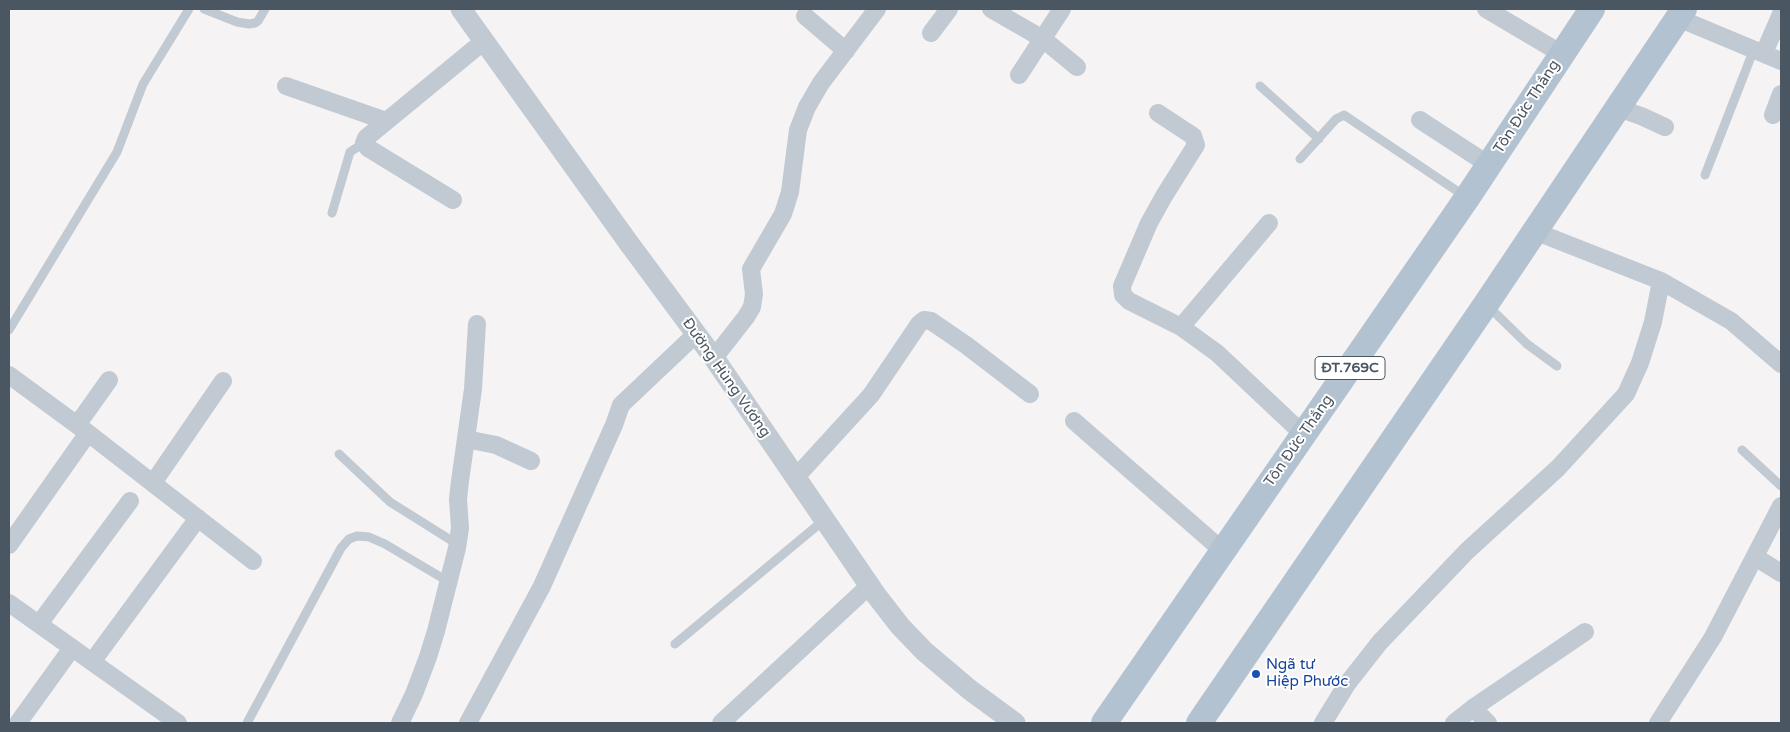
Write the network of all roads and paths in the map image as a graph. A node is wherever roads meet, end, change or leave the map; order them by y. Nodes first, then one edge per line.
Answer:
1 (189, 9) edge
2 (204, 9) edge
3 (265, 9) edge
4 (461, 9) edge
5 (877, 9) edge
6 (949, 9) edge
7 (991, 9) edge
8 (1062, 9) edge
9 (1486, 9) edge
10 (1592, 9) edge
11 (1681, 13) edge
12 (1781, 14) edge
13 (805, 16) dead end
14 (931, 33) dead end
15 (1043, 39) junction
16 (484, 41) junction
17 (846, 51) junction
18 (1759, 51) junction
19 (1562, 54) junction
20 (1781, 61) edge
21 (1077, 67) dead end
22 (1019, 75) dead end
23 (286, 86) dead end
24 (1260, 86) dead end
25 (1781, 94) edge
26 (1618, 108) junction
27 (1158, 113) dead end
28 (1773, 115) dead end
29 (1420, 120) dead end
30 (386, 121) junction
31 (1664, 127) dead end
32 (1319, 138) junction
33 (364, 143) junction
34 (1300, 159) dead end
35 (1489, 165) junction
36 (1705, 175) dead end
37 (1468, 198) junction
38 (453, 200) dead end
39 (332, 213) dead end
40 (1269, 223) dead end
41 (1534, 231) junction
42 (1661, 281) junction
43 (1486, 304) junction
44 (477, 324) dead end
45 (1180, 327) junction
46 (9, 330) edge
47 (696, 334) junction
48 (714, 358) junction
49 (1781, 364) edge
50 (1557, 366) dead end
51 (9, 375) edge
52 (110, 380) dead end
53 (223, 381) dead end
54 (1030, 394) dead end
55 (1074, 422) dead end
56 (82, 429) junction
57 (1303, 434) junction
58 (466, 439) junction
59 (1742, 450) dead end
60 (339, 454) dead end
61 (531, 461) dead end
62 (796, 477) junction
63 (153, 483) junction
64 (1781, 486) edge
65 (130, 501) dead end
66 (1781, 506) edge
67 (198, 518) junction
68 (824, 520) junction
69 (458, 544) junction
70 (9, 545) edge
71 (1223, 551) junction
72 (1754, 557) junction
73 (253, 561) dead end
74 (1781, 573) edge
75 (448, 582) junction
76 (870, 585) junction
77 (9, 603) edge
78 (39, 624) junction
79 (1585, 632) dead end
80 (676, 644) dead end
81 (72, 648) junction
82 (92, 662) junction
83 (1473, 708) junction
84 (175, 722) edge
85 (18, 723) edge
86 (247, 723) edge
87 (400, 723) edge
88 (468, 723) edge
89 (720, 723) edge
90 (1015, 723) edge
91 (1104, 723) edge
92 (1198, 723) edge
93 (1323, 723) edge
94 (1454, 723) edge
95 (1488, 723) edge
96 (1658, 723) edge

1 - 46 lane
2 - 3 lane
4 - 16 street, Đường Hùng Vương
5 - 17 street
6 - 14 street
7 - 15 street
8 - 15 street
9 - 19 street
10 - 19 main road, Tôn Đức Thắng / ĐT.769C
11 - 18 street
11 - 26 main road
12 - 18 street
13 - 17 street
15 - 21 street
15 - 22 street
16 - 30 street
16 - 47 street, Đường Hùng Vương
17 - 48 street
18 - 20 street
18 - 36 lane
19 - 35 main road, Tôn Đức Thắng / ĐT.769C
23 - 30 street
24 - 32 lane
25 - 28 street
26 - 31 street
26 - 41 main road
27 - 45 street
29 - 35 street
30 - 33 street
32 - 34 lane
32 - 37 lane
33 - 38 street
33 - 39 lane
35 - 37 main road, Tôn Đức Thắng / ĐT.769C
37 - 57 main road, Tôn Đức Thắng / ĐT.769C
40 - 45 street
41 - 42 street
41 - 43 main road
42 - 49 street
42 - 93 street
43 - 50 lane
43 - 92 main road
44 - 58 street
45 - 57 street
47 - 48 street, Đường Hùng Vương
47 - 88 street
48 - 62 street, Đường Hùng Vương
51 - 56 street
52 - 56 street
53 - 63 street
54 - 62 street
55 - 71 street
56 - 63 street
56 - 70 street
57 - 71 main road, Tôn Đức Thắng / ĐT.769C
58 - 61 street
58 - 69 street
59 - 64 lane
60 - 69 lane
62 - 68 street, Đường Hùng Vương
63 - 67 street
65 - 78 street
66 - 72 street
67 - 73 street
67 - 82 street
68 - 76 street, Đường Hùng Vương
68 - 80 lane
69 - 75 street
71 - 91 main road, Tôn Đức Thắng / ĐT.769C
72 - 74 street
72 - 96 street
75 - 86 lane
75 - 87 street
76 - 89 street
76 - 90 street, Đường Hùng Vương
77 - 78 street
78 - 81 street
79 - 83 street
81 - 82 street
81 - 85 street
82 - 84 street
83 - 94 street
83 - 95 street

